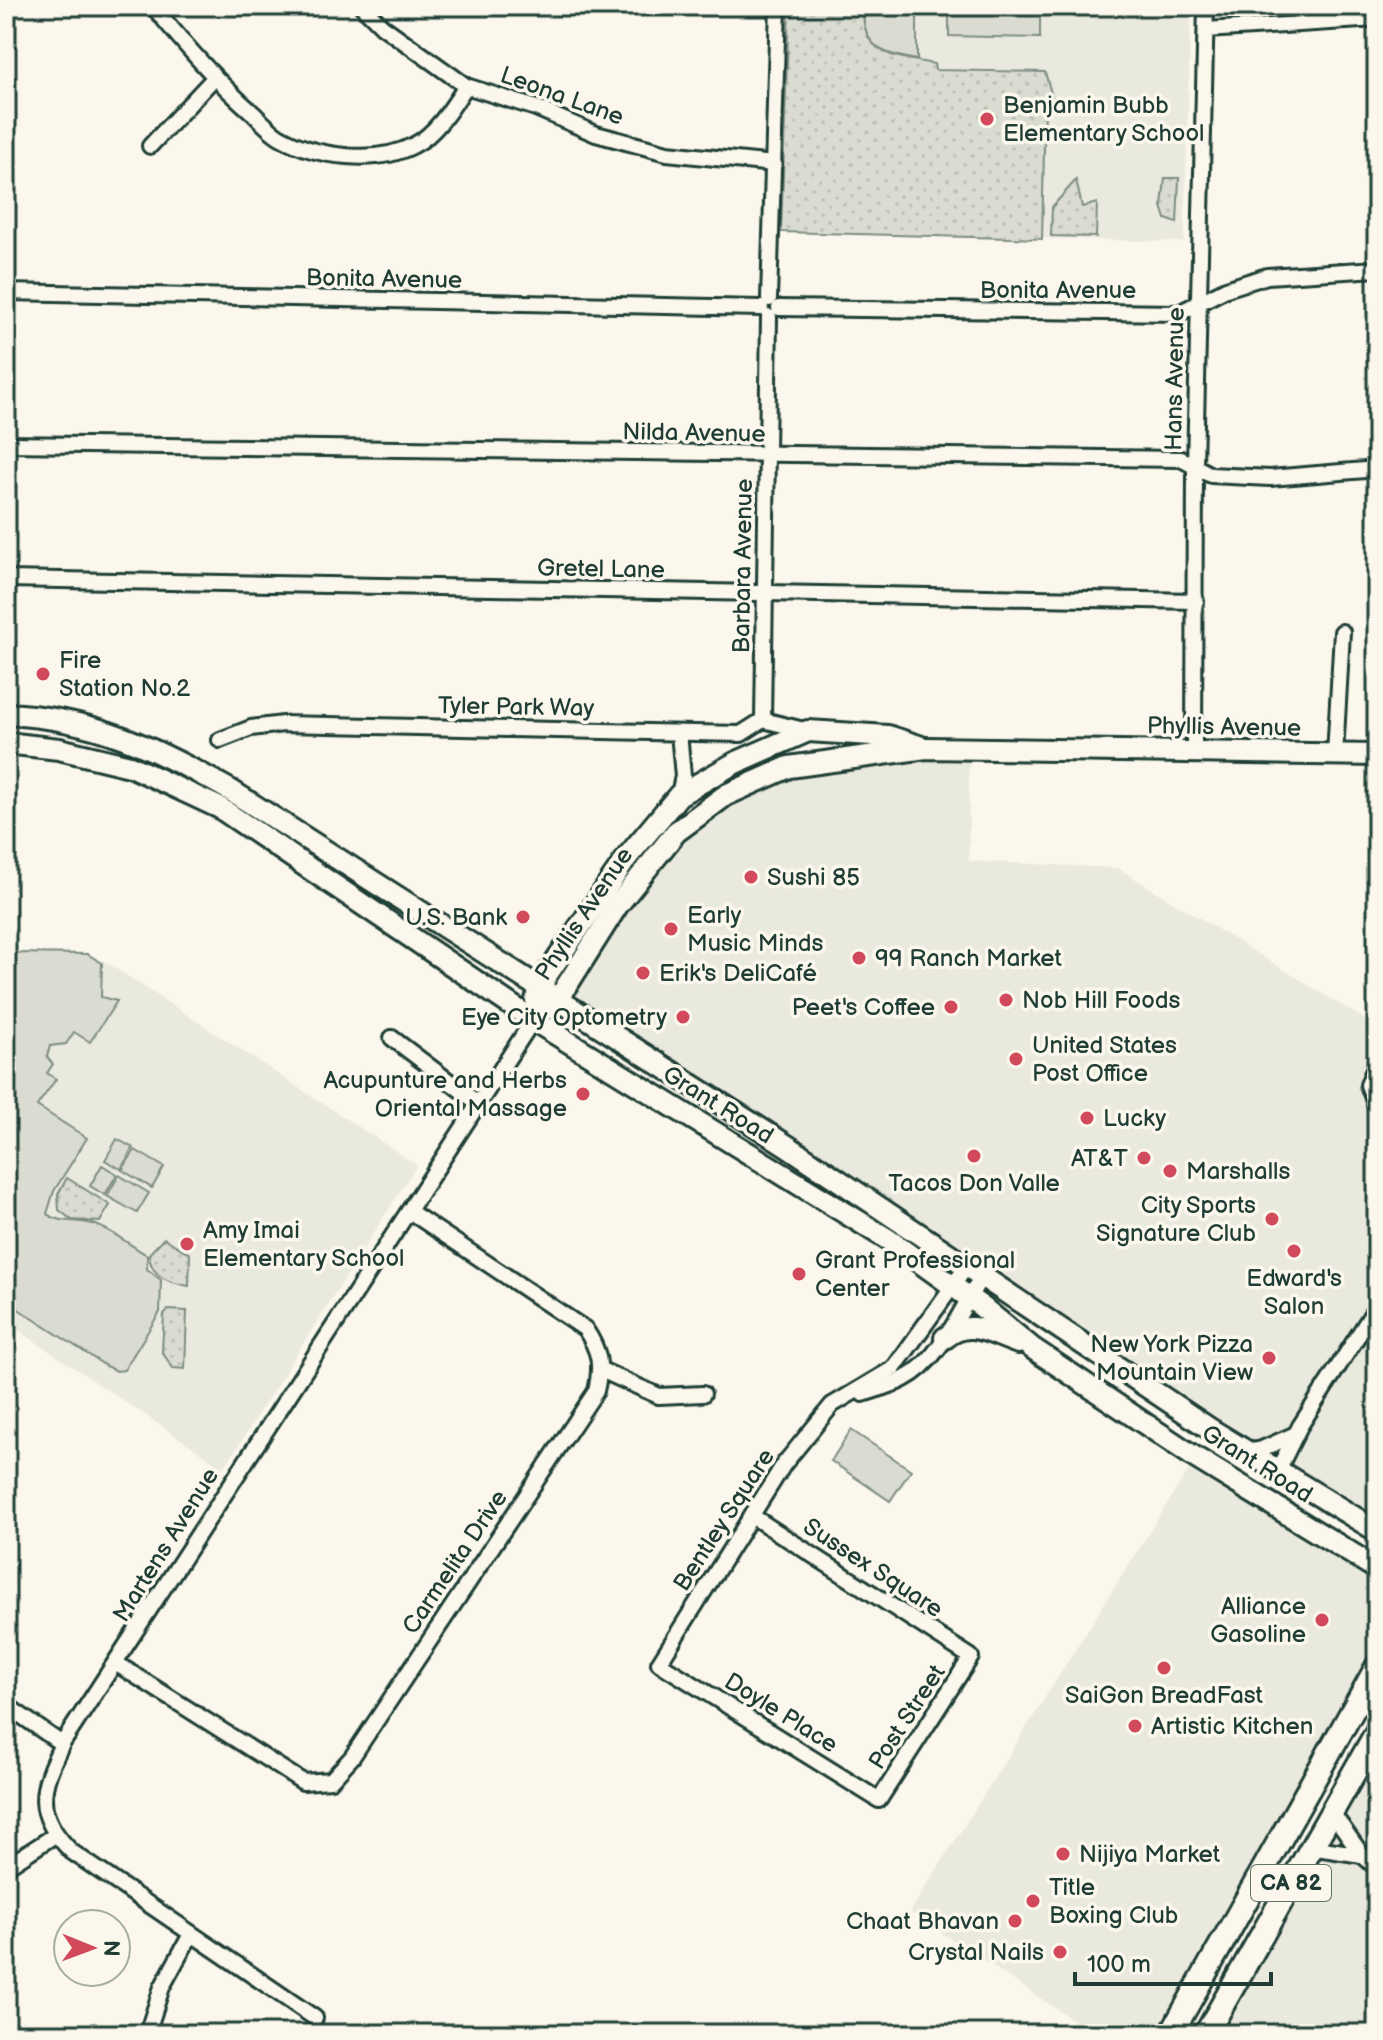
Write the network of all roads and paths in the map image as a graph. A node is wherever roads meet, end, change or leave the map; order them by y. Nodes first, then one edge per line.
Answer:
1 (153, 6) edge
2 (362, 6) edge
3 (770, 6) edge
4 (778, 6) edge
5 (1206, 6) edge
6 (1377, 19) edge
7 (1206, 30) junction
8 (213, 79) junction
9 (466, 86) junction
10 (150, 146) dead end
11 (774, 164) junction
12 (1377, 269) edge
13 (6, 292) edge
14 (1199, 304) junction
15 (770, 308) junction
16 (6, 444) edge
17 (767, 456) junction
18 (1195, 465) junction
19 (1377, 469) edge
20 (6, 579) edge
21 (764, 595) junction
22 (1196, 601) junction
23 (1342, 632) dead end
24 (6, 714) edge
25 (763, 720) junction
26 (808, 731) junction
27 (679, 733) junction
28 (220, 740) dead end
29 (6, 743) edge
30 (926, 748) junction
31 (1194, 752) junction
32 (1335, 755) junction
33 (1377, 755) edge
34 (679, 795) junction
35 (538, 990) junction
36 (557, 1001) junction
37 (533, 1020) junction
38 (392, 1038) dead end
39 (1377, 1062) edge
40 (479, 1104) junction
41 (1377, 1108) edge
42 (409, 1211) junction
43 (974, 1271) junction
44 (961, 1291) junction
45 (1377, 1306) edge
46 (945, 1338) junction
47 (1032, 1348) junction
48 (601, 1370) junction
49 (703, 1394) dead end
50 (832, 1405) junction
51 (1296, 1434) junction
52 (1278, 1470) junction
53 (1250, 1472) junction
54 (752, 1516) junction
55 (1377, 1531) edge
56 (1377, 1569) edge
57 (971, 1657) joint
58 (659, 1663) joint
59 (117, 1664) junction
60 (1377, 1667) edge
61 (6, 1705) edge
62 (1377, 1732) edge
63 (62, 1744) junction
64 (879, 1800) joint
65 (1331, 1811) junction
66 (1287, 1828) junction
67 (55, 1835) junction
68 (1310, 1847) junction
69 (1362, 1855) junction
70 (6, 1867) edge
71 (1377, 1868) edge
72 (191, 1934) junction
73 (1215, 1956) junction
74 (1248, 1959) junction
75 (315, 2018) dead end
76 (147, 2034) edge
77 (1171, 2034) edge
78 (1205, 2034) edge

1 - 8 street
2 - 9 street, Leona Lane
3 - 4 street
4 - 11 street, Barbara Avenue
5 - 7 street, Hans Avenue
6 - 7 street
7 - 14 street, Hans Avenue
8 - 9 street
8 - 10 street
9 - 11 street, Leona Lane
11 - 15 street, Barbara Avenue
12 - 14 street, Bonita Avenue
13 - 15 street, Bonita Avenue
14 - 15 street, Bonita Avenue
14 - 18 street, Hans Avenue
15 - 17 street, Barbara Avenue
16 - 17 street, Nilda Avenue
17 - 18 street, Nilda Avenue
17 - 21 street, Barbara Avenue
18 - 19 street, Nilda Avenue
18 - 22 street, Hans Avenue
20 - 21 street, Gretel Lane
21 - 22 street, Gretel Lane
21 - 25 street, Barbara Avenue
22 - 31 street, Hans Avenue
23 - 32 street
24 - 35 main road, Grant Road
25 - 26 street
25 - 27 street, Tyler Park Way
26 - 30 main road, Phyllis Avenue
26 - 34 main road, Phyllis Avenue
27 - 28 street, Tyler Park Way
27 - 34 street
29 - 37 main road, Grant Road
30 - 31 main road, Phyllis Avenue
30 - 36 main road, Phyllis Avenue
31 - 32 main road, Phyllis Avenue
32 - 33 main road, Phyllis Avenue
34 - 35 main road, Phyllis Avenue
35 - 36 main road, Grant Road
35 - 37 main road, Phyllis Avenue
36 - 37 main road, Phyllis Avenue
36 - 43 main road, Grant Road
37 - 40 street, Martens Avenue
37 - 44 main road, Grant Road
38 - 40 street
39 - 41 street
40 - 42 street, Martens Avenue
42 - 48 street
42 - 59 street, Martens Avenue
43 - 44 street, Bentley Square
43 - 53 main road, Grant Road
44 - 46 street, Bentley Square
44 - 47 main road, Grant Road
44 - 50 street, Bentley Square
45 - 51 street
46 - 47 main road
46 - 50 street, Bentley Square
47 - 53 main road, Grant Road
48 - 49 street
48 - 59 street, Carmelita Drive
50 - 54 street, Bentley Square
51 - 52 street
51 - 53 street
52 - 53 main road
52 - 55 main road, Grant Road
53 - 56 main road, Grant Road
54 - 57 street, Sussex Square
54 - 58 street, Bentley Square
57 - 64 street, Post Street
58 - 64 street, Doyle Place
59 - 63 street, Martens Avenue
60 - 66 main road, CA 82
61 - 63 street
62 - 65 main road, CA 82
63 - 67 street, Martens Avenue
65 - 68 main road, CA 82
65 - 69 street
66 - 73 main road, CA 82
66 - 74 main road
67 - 70 street
67 - 72 street
68 - 69 street
68 - 74 main road, CA 82
69 - 71 street
72 - 75 street
72 - 76 street
73 - 77 main road, CA 82
73 - 78 main road
74 - 78 main road, CA 82

